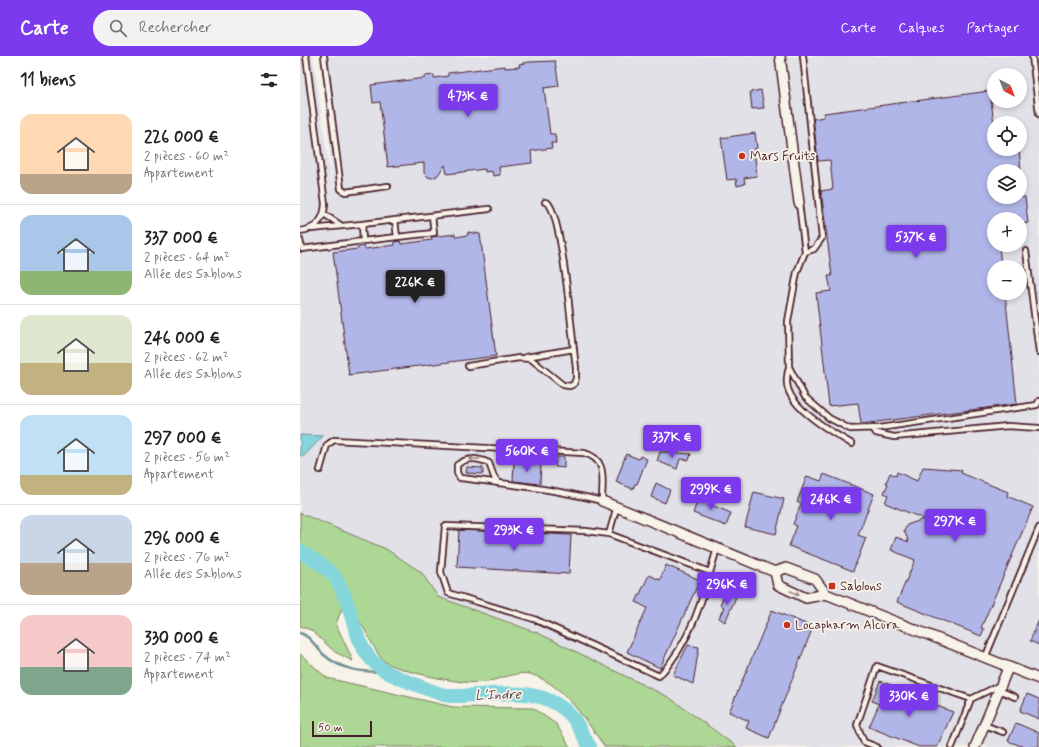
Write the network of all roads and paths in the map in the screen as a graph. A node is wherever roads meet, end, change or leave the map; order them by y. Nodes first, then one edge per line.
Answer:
1 (306, 56) edge
2 (324, 56) edge
3 (780, 56) edge
4 (803, 56) edge
5 (1032, 56) edge
6 (1039, 114) edge
7 (388, 186) dead end
8 (545, 202) dead end
9 (798, 203) joint
10 (489, 209) dead end
11 (324, 214) junction
12 (432, 216) junction
13 (395, 220) junction
14 (362, 224) junction
15 (342, 226) junction
16 (310, 230) junction
17 (300, 231) edge
18 (397, 238) junction
19 (300, 240) edge
20 (363, 241) junction
21 (805, 252) junction
22 (1026, 252) edge
23 (574, 349) junction
24 (1039, 352) edge
25 (519, 358) junction
26 (468, 366) dead end
27 (789, 367) junction
28 (1039, 401) edge
29 (872, 428) junction
30 (1039, 428) edge
31 (852, 444) dead end
32 (320, 470) dead end
33 (499, 483) junction
34 (602, 501) junction
35 (617, 506) junction
36 (1038, 531) edge
37 (608, 534) junction
38 (717, 548) junction
39 (710, 572) junction
40 (775, 572) junction
41 (826, 594) junction
42 (984, 658) junction
43 (1008, 668) junction
44 (1039, 679) edge
45 (1000, 687) junction
46 (1015, 697) dead end
47 (971, 699) junction
48 (984, 725) junction
49 (1003, 732) dead end
50 (877, 747) edge
51 (952, 747) edge
52 (975, 747) edge

1 - 11 lane
2 - 7 lane
3 - 9 street
4 - 21 lane
5 - 6 lane
8 - 23 lane
9 - 21 lane
10 - 12 lane
11 - 15 lane
11 - 16 lane
12 - 13 lane
12 - 18 lane
13 - 14 lane
13 - 18 lane
14 - 15 lane
14 - 20 lane
15 - 16 lane
16 - 17 lane
18 - 20 lane
19 - 20 lane
21 - 27 lane
22 - 24 lane
23 - 25 lane
23 - 25 lane
25 - 26 lane
27 - 29 lane
27 - 31 lane
28 - 29 lane
29 - 30 lane
32 - 34 lane
33 -> 33 lane
33 - 34 lane
34 - 35 street
35 - 37 lane
35 - 38 street
36 - 42 lane
37 - 39 lane
37 - 39 lane
38 - 39 lane
38 - 40 street
40 - 41 street
40 -> 41 street
41 - 42 street
42 - 43 street
43 - 44 street
43 - 45 street
45 - 46 lane
45 - 47 lane
45 - 48 street
47 - 50 lane
47 - 51 lane
48 - 49 lane
48 - 52 street

